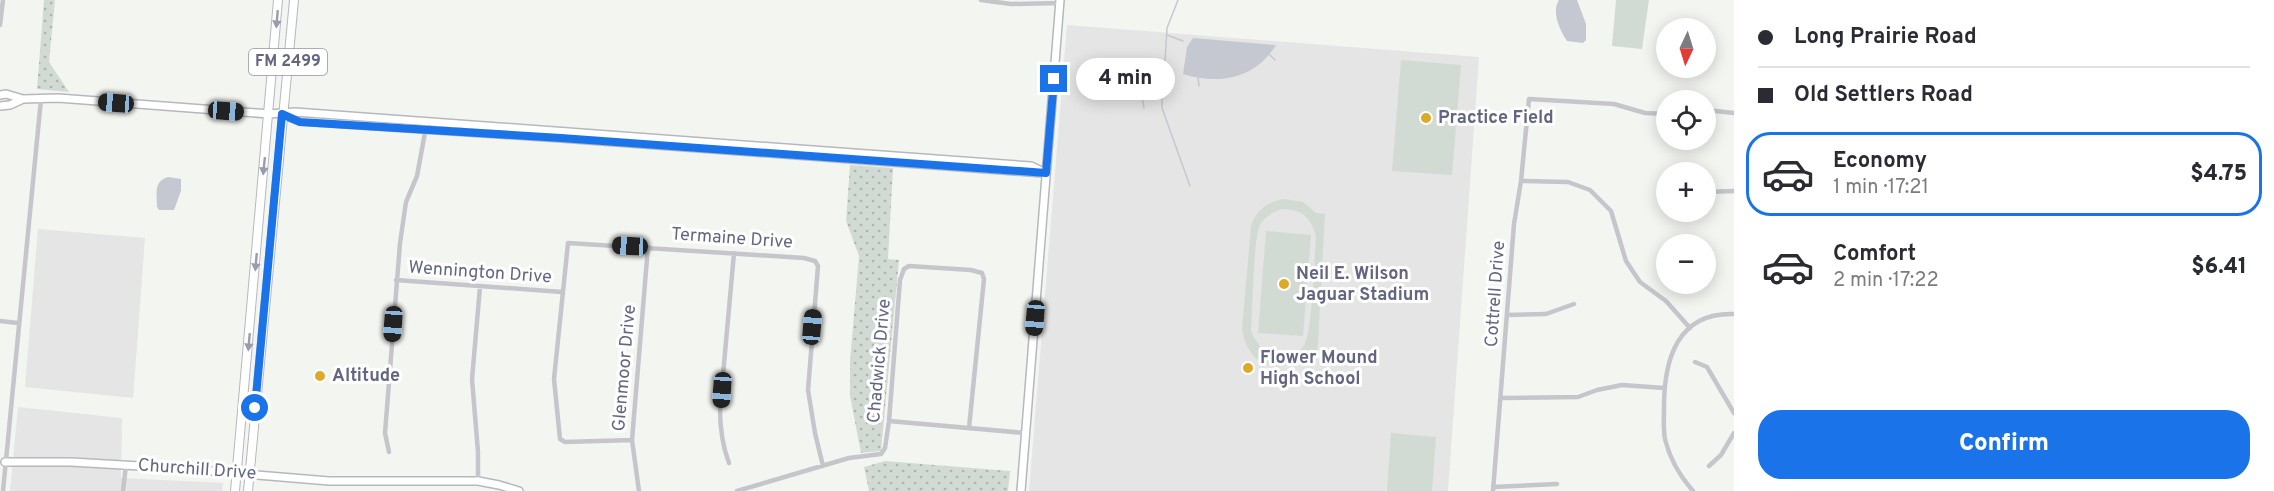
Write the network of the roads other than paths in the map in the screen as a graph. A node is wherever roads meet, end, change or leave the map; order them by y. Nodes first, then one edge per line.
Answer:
1 (3, 0) edge
2 (278, 0) edge
3 (294, 0) edge
4 (981, 0) edge
5 (991, 1) edge
6 (1060, 2) edge
7 (0, 25) edge
8 (0, 95) edge
9 (23, 99) junction
10 (41, 99) junction
11 (0, 106) edge
12 (1716, 112) edge
13 (1734, 113) edge
14 (269, 114) junction
15 (282, 114) junction
16 (1656, 114) edge
17 (384, 120) junction
18 (357, 125) junction
19 (426, 126) junction
20 (1046, 173) junction
21 (1521, 181) junction
22 (1734, 191) edge
23 (1716, 192) edge
24 (648, 247) junction
25 (734, 253) junction
26 (396, 280) junction
27 (480, 287) junction
28 (254, 288) junction
29 (266, 290) junction
30 (562, 292) junction
31 (1574, 304) dead end
32 (1734, 314) edge
33 (1507, 315) junction
34 (0, 321) edge
35 (18, 323) junction
36 (1690, 328) junction
37 (1695, 362) dead end
38 (1664, 388) junction
39 (1502, 398) junction
40 (1734, 413) edge
41 (888, 421) junction
42 (969, 428) junction
43 (1025, 433) junction
44 (1734, 433) edge
45 (632, 440) junction
46 (388, 452) dead end
47 (5, 462) junction
48 (729, 464) dead end
49 (126, 465) junction
50 (823, 466) junction
51 (1709, 466) dead end
52 (237, 472) junction
53 (249, 473) junction
54 (478, 481) junction
55 (1557, 484) dead end
56 (1493, 489) edge
57 (3, 491) edge
58 (123, 491) edge
59 (235, 491) edge
60 (248, 491) edge
61 (519, 491) edge
62 (639, 491) edge
63 (737, 491) edge
64 (1021, 491) edge
65 (1693, 491) edge

1 - 7 street
2 -> 14 main road, FM 2499
3 - 15 main road, FM 2499
4 - 5 street
5 - 6 street
6 - 20 street
8 - 9 street
9 - 10 street
9 - 11 street
10 - 14 street
10 - 35 street
12 - 13 street
14 - 15 street
14 -> 28 main road, FM 2499
15 - 17 street
15 - 18 street
15 - 29 main road, FM 2499
16 - 21 street, Cottrell Drive
17 - 18 street
17 - 19 street
18 - 19 street
19 - 20 street
19 - 26 street
20 - 43 street
21 - 33 street, Cottrell Drive
21 - 36 street
22 - 23 street
24 - 25 street, Termaine Drive
24 - 30 street, Termaine Drive
24 - 45 street, Glenmoor Drive
25 - 48 street
25 - 50 street, Termaine Drive
26 - 27 street, Wennington Drive
26 - 46 street
27 - 30 street, Wennington Drive
27 - 54 street
28 - 29 main road
28 -> 52 main road, FM 2499
29 - 53 main road, FM 2499
30 - 45 street
31 - 33 street
32 - 36 street
33 - 39 street, Cottrell Drive
34 - 35 street
35 - 47 street
36 - 38 street
37 - 40 street
38 - 39 street
38 - 65 street
39 - 56 street, Cottrell Drive
41 - 42 street
41 - 42 street, Chadwick Drive
41 - 50 street, Chadwick Drive
42 - 43 street
43 - 64 street
44 - 51 street
45 - 62 street, Glenmoor Drive
47 - 49 street, Churchill Drive
47 - 57 street
49 - 52 street, Churchill Drive
49 - 58 street, Churchill Drive
50 - 63 street
52 - 53 street, Churchill Drive
52 - 59 main road, FM 2499
53 - 54 street, Churchill Drive
53 - 60 main road, FM 2499
54 - 61 street, Churchill Drive
55 - 56 street

